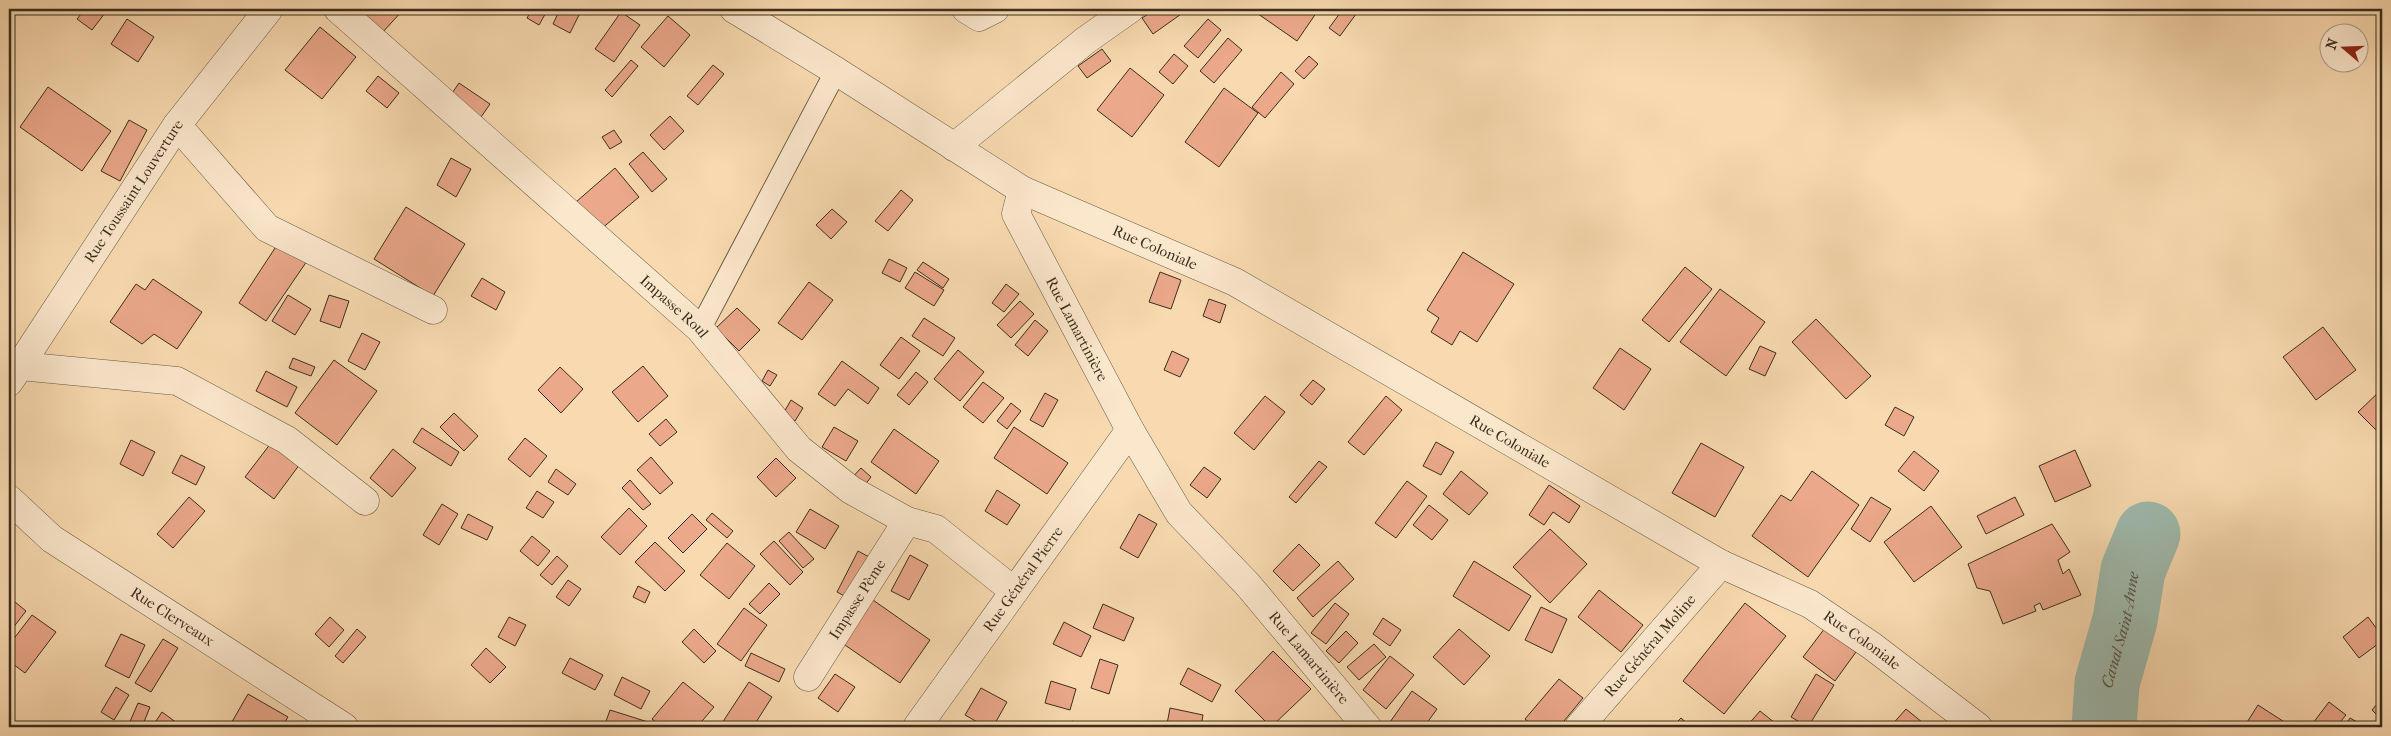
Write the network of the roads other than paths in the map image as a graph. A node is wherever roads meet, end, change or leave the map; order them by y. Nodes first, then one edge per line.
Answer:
1 (269, 9) edge
2 (338, 9) edge
3 (734, 9) edge
4 (966, 9) edge
5 (995, 9) edge
6 (1130, 9) edge
7 (836, 71) junction
8 (177, 125) junction
9 (954, 147) junction
10 (1022, 190) junction
11 (433, 310) dead end
12 (700, 330) junction
13 (14, 374) edge
14 (1130, 430) junction
15 (9, 499) edge
16 (365, 501) dead end
17 (907, 521) junction
18 (1721, 564) junction
19 (1014, 591) junction
20 (808, 677) dead end
21 (344, 727) edge
22 (918, 727) edge
23 (1367, 727) edge
24 (1579, 727) edge
25 (1978, 727) edge

1 - 8 street, Rue Toussaint Louverture
2 - 12 street, Impasse Roul
3 - 7 street
4 - 5 street
6 - 9 street
7 - 9 street
7 - 12 lane
8 - 11 street
8 - 13 street, Rue Toussaint Louverture
9 - 10 street
10 - 14 street, Rue Lamartinière
10 - 18 street, Rue Coloniale
12 - 17 street, Impasse Roul
13 - 16 street
14 - 19 street, Rue Général Pierre
14 - 23 street, Rue Lamartinière
15 - 21 street, Rue Clerveaux
17 - 19 street, Impasse Roul
17 - 20 street, Impasse Pème
18 - 24 street, Rue Général Moline
18 - 25 street, Rue Coloniale
19 - 22 street, Rue Général Pierre

